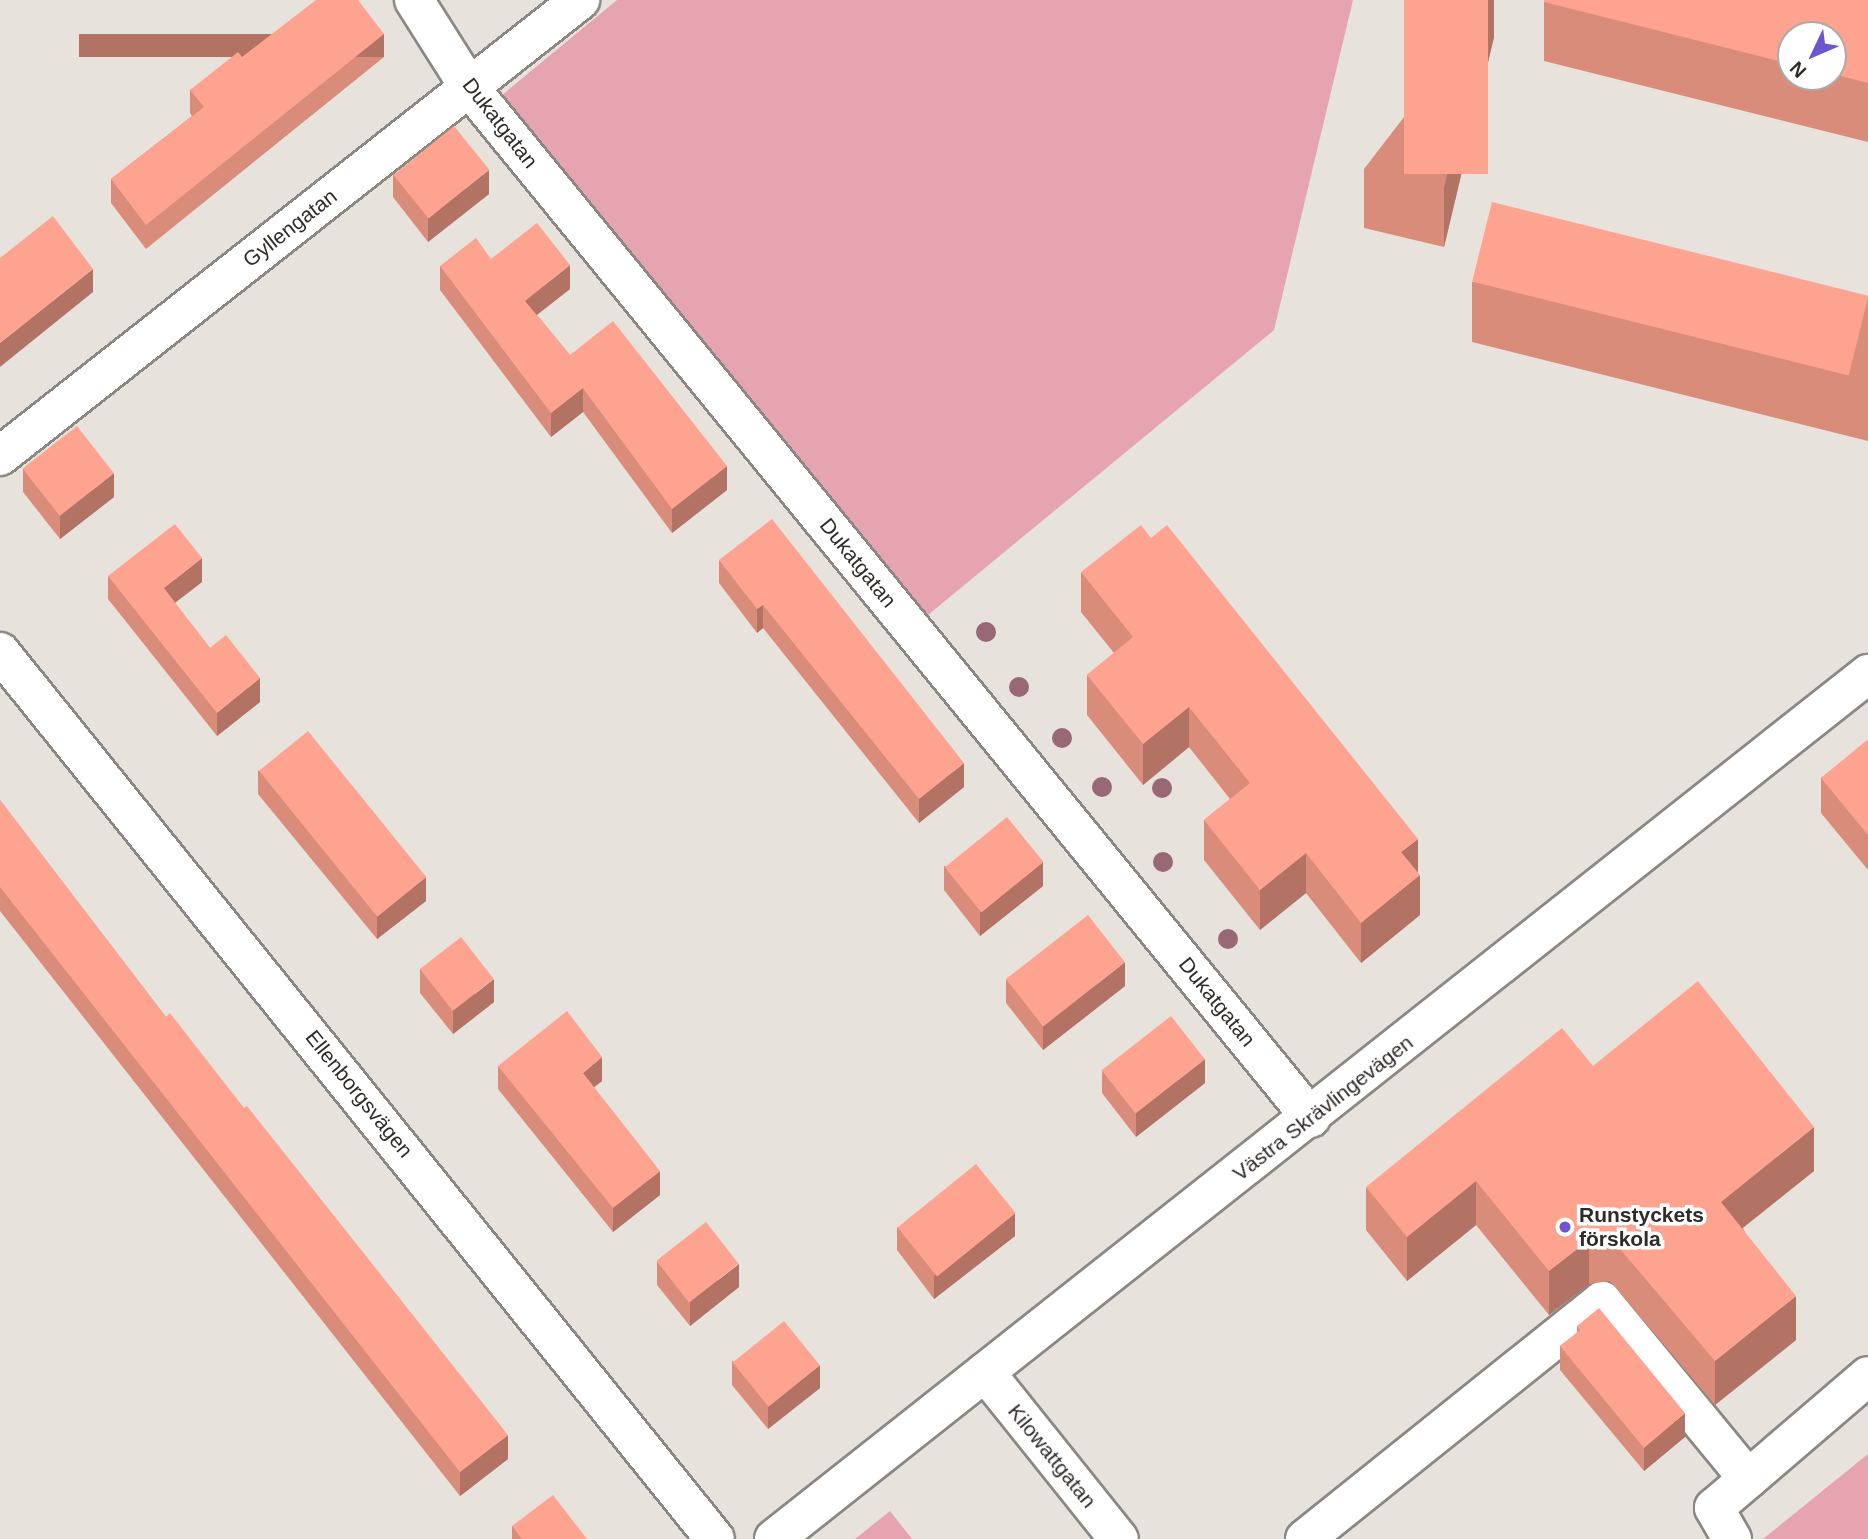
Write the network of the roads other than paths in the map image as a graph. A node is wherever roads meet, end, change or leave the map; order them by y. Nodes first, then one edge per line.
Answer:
1 (414, 0) edge
2 (580, 0) edge
3 (470, 87) junction
4 (0, 456) edge
5 (0, 652) edge
6 (1868, 674) edge
7 (1311, 1118) junction
8 (985, 1372) junction
9 (1868, 1376) edge
10 (1748, 1479) junction
11 (715, 1539) edge
12 (774, 1539) edge
13 (1119, 1539) edge
14 (1305, 1539) edge
15 (1732, 1539) edge

1 - 3 street, Dukatgatan
2 - 3 street, Gyllengatan
3 - 4 street, Gyllengatan
3 - 7 street, Dukatgatan
5 - 11 street, Ellenborgsvägen
6 - 7 street, Västra Skrävlingevägen
7 - 8 street, Västra Skrävlingevägen
8 - 12 street, Västra Skrävlingevägen
8 - 13 street, Kilowattgatan
9 - 10 street
10 - 14 street
10 - 15 street

